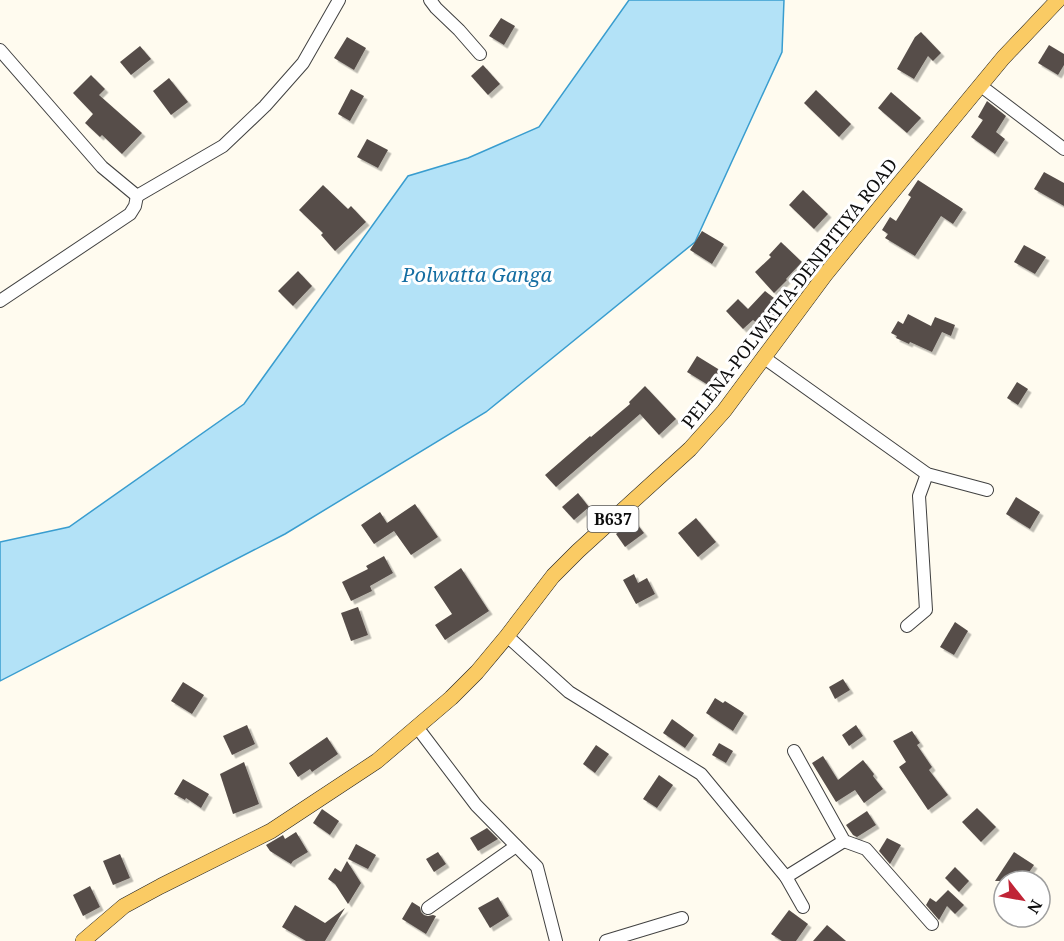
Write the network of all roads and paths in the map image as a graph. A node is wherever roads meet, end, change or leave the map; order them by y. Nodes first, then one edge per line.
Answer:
1 (339, 0) edge
2 (430, 0) edge
3 (1058, 0) edge
4 (0, 51) edge
5 (480, 54) dead end
6 (981, 86) junction
7 (1064, 149) edge
8 (137, 196) junction
9 (0, 301) edge
10 (763, 357) junction
11 (927, 474) junction
12 (987, 490) dead end
13 (907, 626) dead end
14 (507, 636) junction
15 (417, 727) junction
16 (794, 751) dead end
17 (844, 841) junction
18 (516, 846) junction
19 (786, 877) junction
20 (803, 907) dead end
21 (428, 908) dead end
22 (682, 918) dead end
23 (932, 924) dead end
24 (83, 941) edge
25 (556, 941) edge
26 (606, 941) edge

1 - 8 street
2 - 5 street
3 - 6 main road, PELENA-POLWATTA-DENIPITIYA ROAD / B637
4 - 8 street
6 - 7 street
6 - 10 main road, PELENA-POLWATTA-DENIPITIYA ROAD / B637
8 - 9 street
10 - 11 street
10 - 14 main road, PELENA-POLWATTA-DENIPITIYA ROAD / B637
11 - 12 street
11 - 13 street
14 - 15 main road, PELENA-POLWATTA-DENIPITIYA ROAD / B637
14 - 19 street
15 - 18 street
15 - 24 main road, PELENA-POLWATTA-DENIPITIYA ROAD / B637
16 - 17 street
17 - 19 street
17 - 23 street
18 - 21 street
18 - 25 street
19 - 20 street
22 - 26 street

